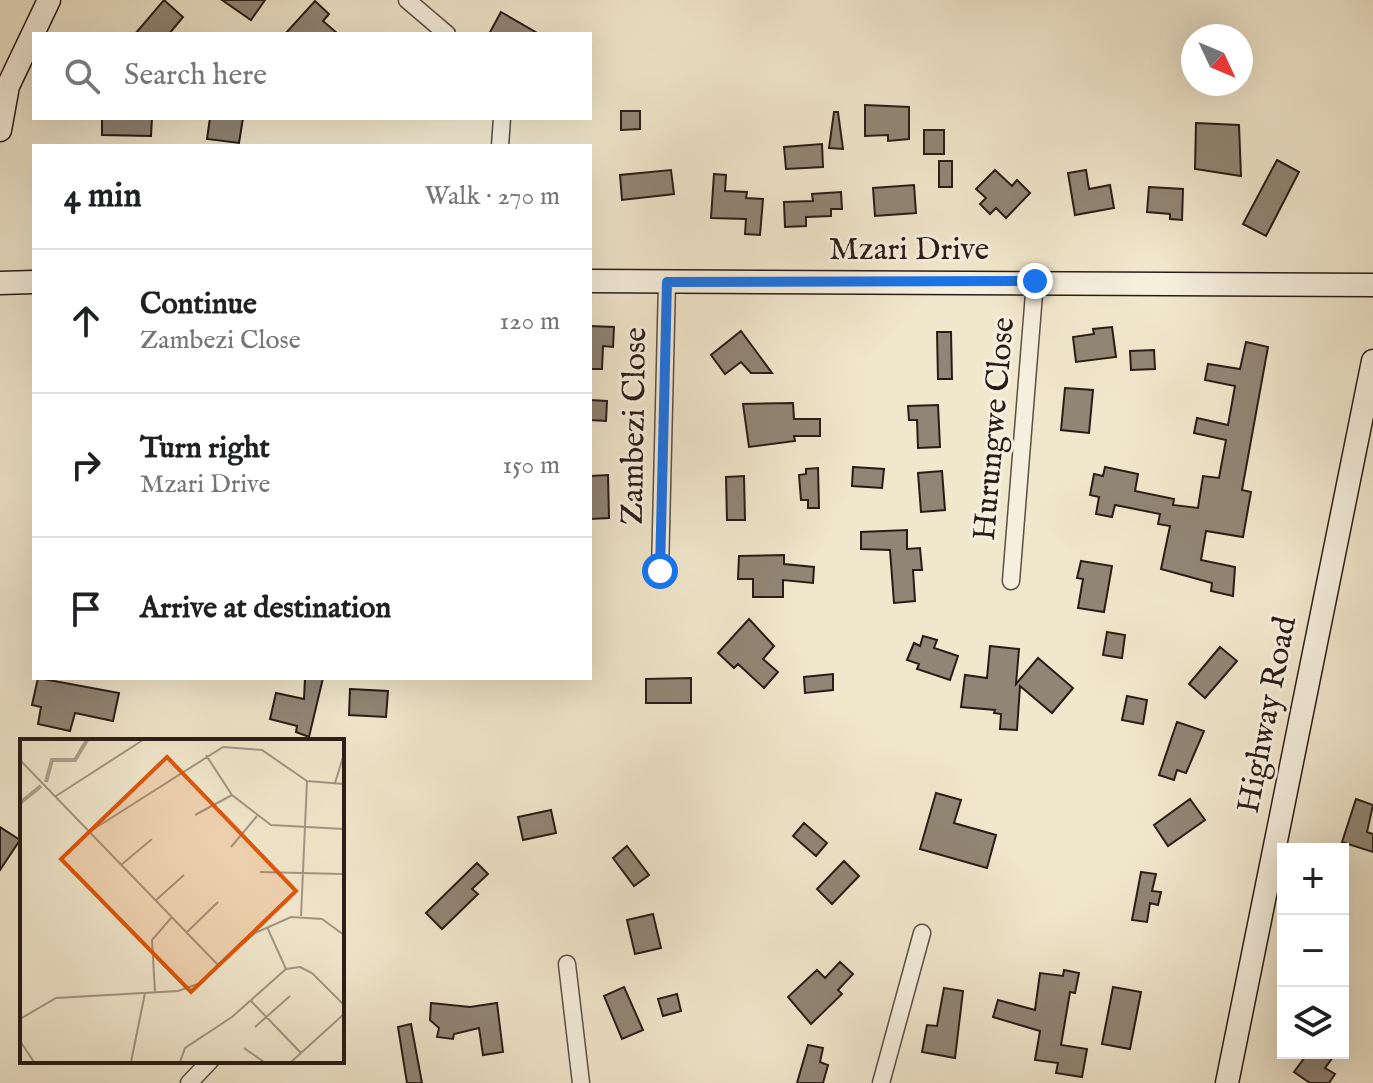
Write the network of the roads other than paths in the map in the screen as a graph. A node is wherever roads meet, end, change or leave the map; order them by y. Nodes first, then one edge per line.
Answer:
1 (49, 0) edge
2 (407, 0) edge
3 (34, 32) edge
4 (445, 32) edge
5 (32, 36) edge
6 (502, 120) edge
7 (0, 130) edge
8 (500, 144) edge
9 (592, 281) edge
10 (1035, 281) junction
11 (32, 282) edge
12 (667, 282) junction
13 (0, 283) edge
14 (1373, 285) edge
15 (1373, 361) edge
16 (660, 571) dead end
17 (1011, 581) dead end
18 (922, 933) dead end
19 (567, 964) dead end
20 (208, 1063) edge
21 (189, 1083) edge
22 (581, 1083) edge
23 (881, 1083) edge
24 (1227, 1083) edge

1 - 3 street
2 - 4 street
5 - 7 street
6 - 8 street
9 - 12 street, Mzari Drive
10 - 12 street, Mzari Drive
10 - 14 street, Mzari Drive
10 - 17 street, Hurungwe Close
11 - 13 street
12 - 16 street, Zambezi Close
15 - 24 street, Highway Road
18 - 23 street
19 - 22 street
20 - 21 street

